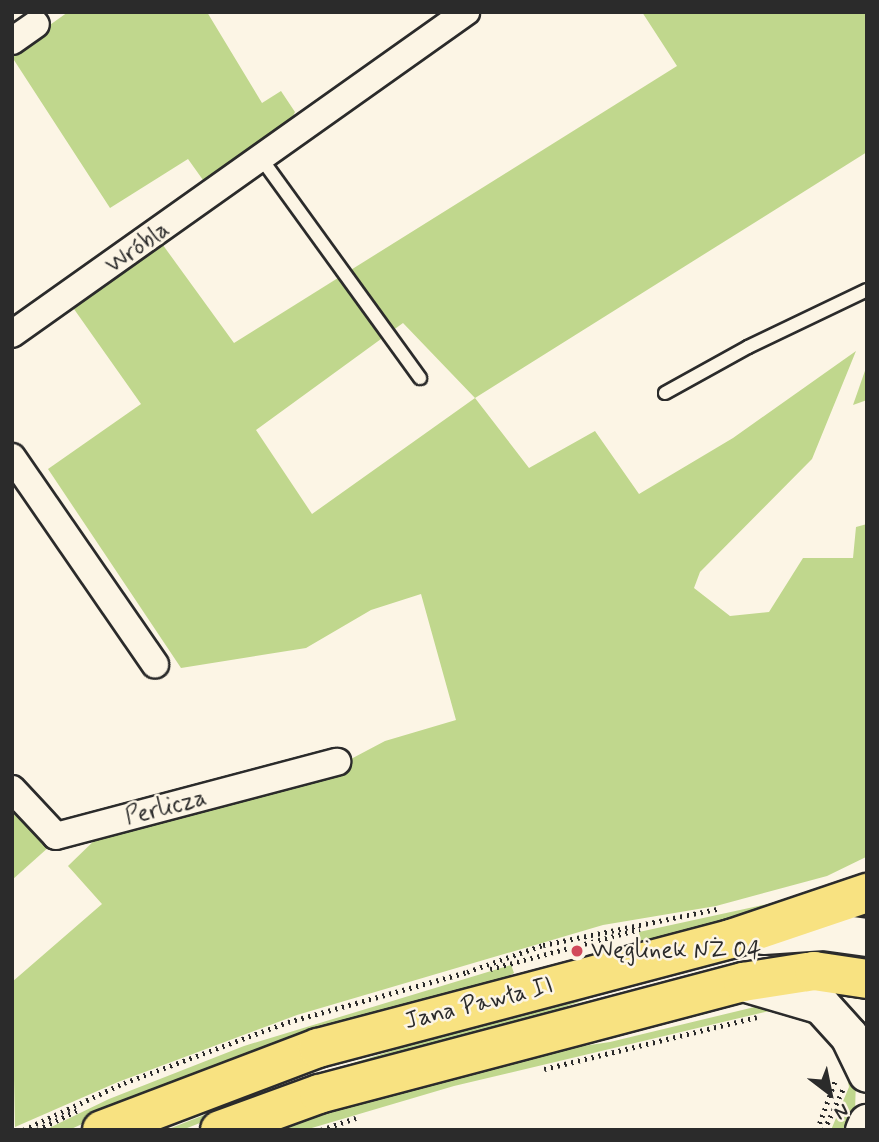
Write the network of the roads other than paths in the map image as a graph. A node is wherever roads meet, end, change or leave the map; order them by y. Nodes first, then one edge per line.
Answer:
1 (466, 12) edge
2 (36, 23) dead end
3 (12, 41) edge
4 (263, 160) junction
5 (867, 290) edge
6 (12, 334) edge
7 (420, 378) dead end
8 (665, 393) dead end
9 (12, 457) edge
10 (155, 664) dead end
11 (337, 762) dead end
12 (12, 789) edge
13 (867, 893) edge
14 (867, 936) edge
15 (731, 939) junction
16 (867, 979) edge
17 (743, 982) junction
18 (850, 1073) edge
19 (867, 1123) edge
20 (103, 1130) edge
21 (220, 1130) edge
22 (864, 1130) edge

1 - 4 street, Wróbla
2 - 3 street
4 - 6 street, Wróbla
4 - 7 lane
5 - 8 lane
9 - 10 street
11 - 12 street, Perlicza
13 - 15 main road
14 - 15 main road, Jana Pawła II
15 - 20 main road, Jana Pawła II
16 - 17 main road, Jana Pawła II
17 - 18 main road
17 - 21 main road, Jana Pawła II
19 - 22 main road

